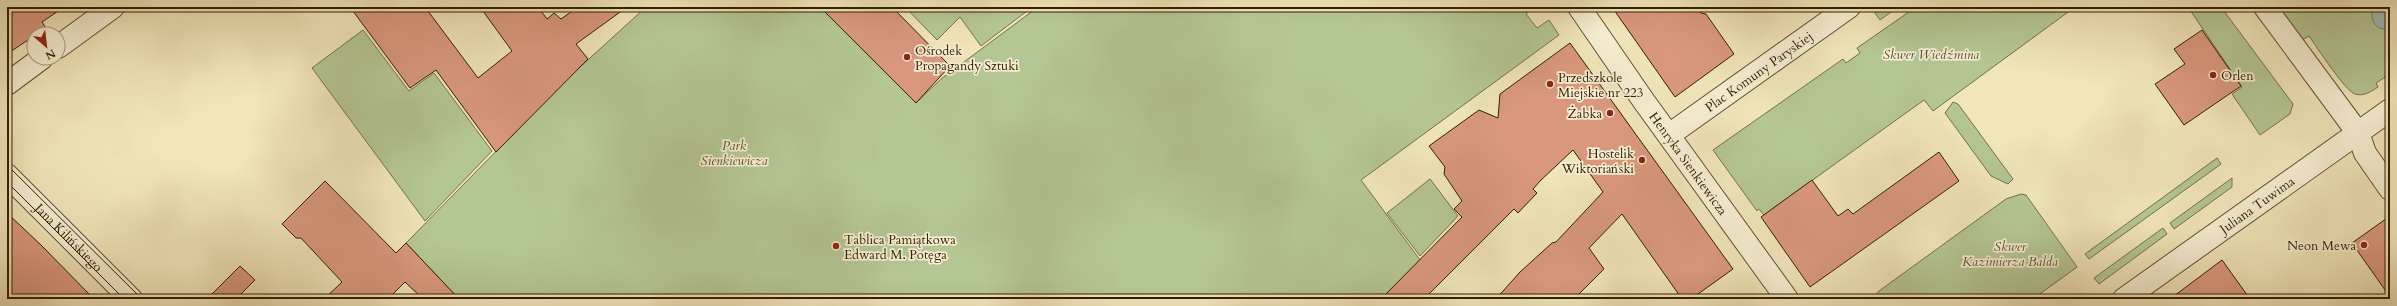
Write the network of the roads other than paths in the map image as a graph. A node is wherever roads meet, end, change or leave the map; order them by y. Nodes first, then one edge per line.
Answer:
1 (114, 7) edge
2 (1579, 7) edge
3 (1849, 7) edge
4 (2265, 7) edge
5 (66, 41) edge
6 (31, 66) edge
7 (7, 84) edge
8 (2390, 110) edge
9 (2358, 133) junction
10 (1668, 135) junction
11 (7, 176) edge
12 (2390, 189) edge
13 (131, 299) edge
14 (1787, 299) edge
15 (2124, 299) edge

1 - 5 street
2 - 10 street, Henryka Sienkiewicza
3 - 10 street, Plac Komuny Paryskiej
4 - 9 street
6 - 7 street
8 - 9 street, Juliana Tuwima
9 - 12 street
9 - 15 street, Juliana Tuwima
10 - 14 street, Henryka Sienkiewicza
11 - 13 street, Jana Kilińskiego

